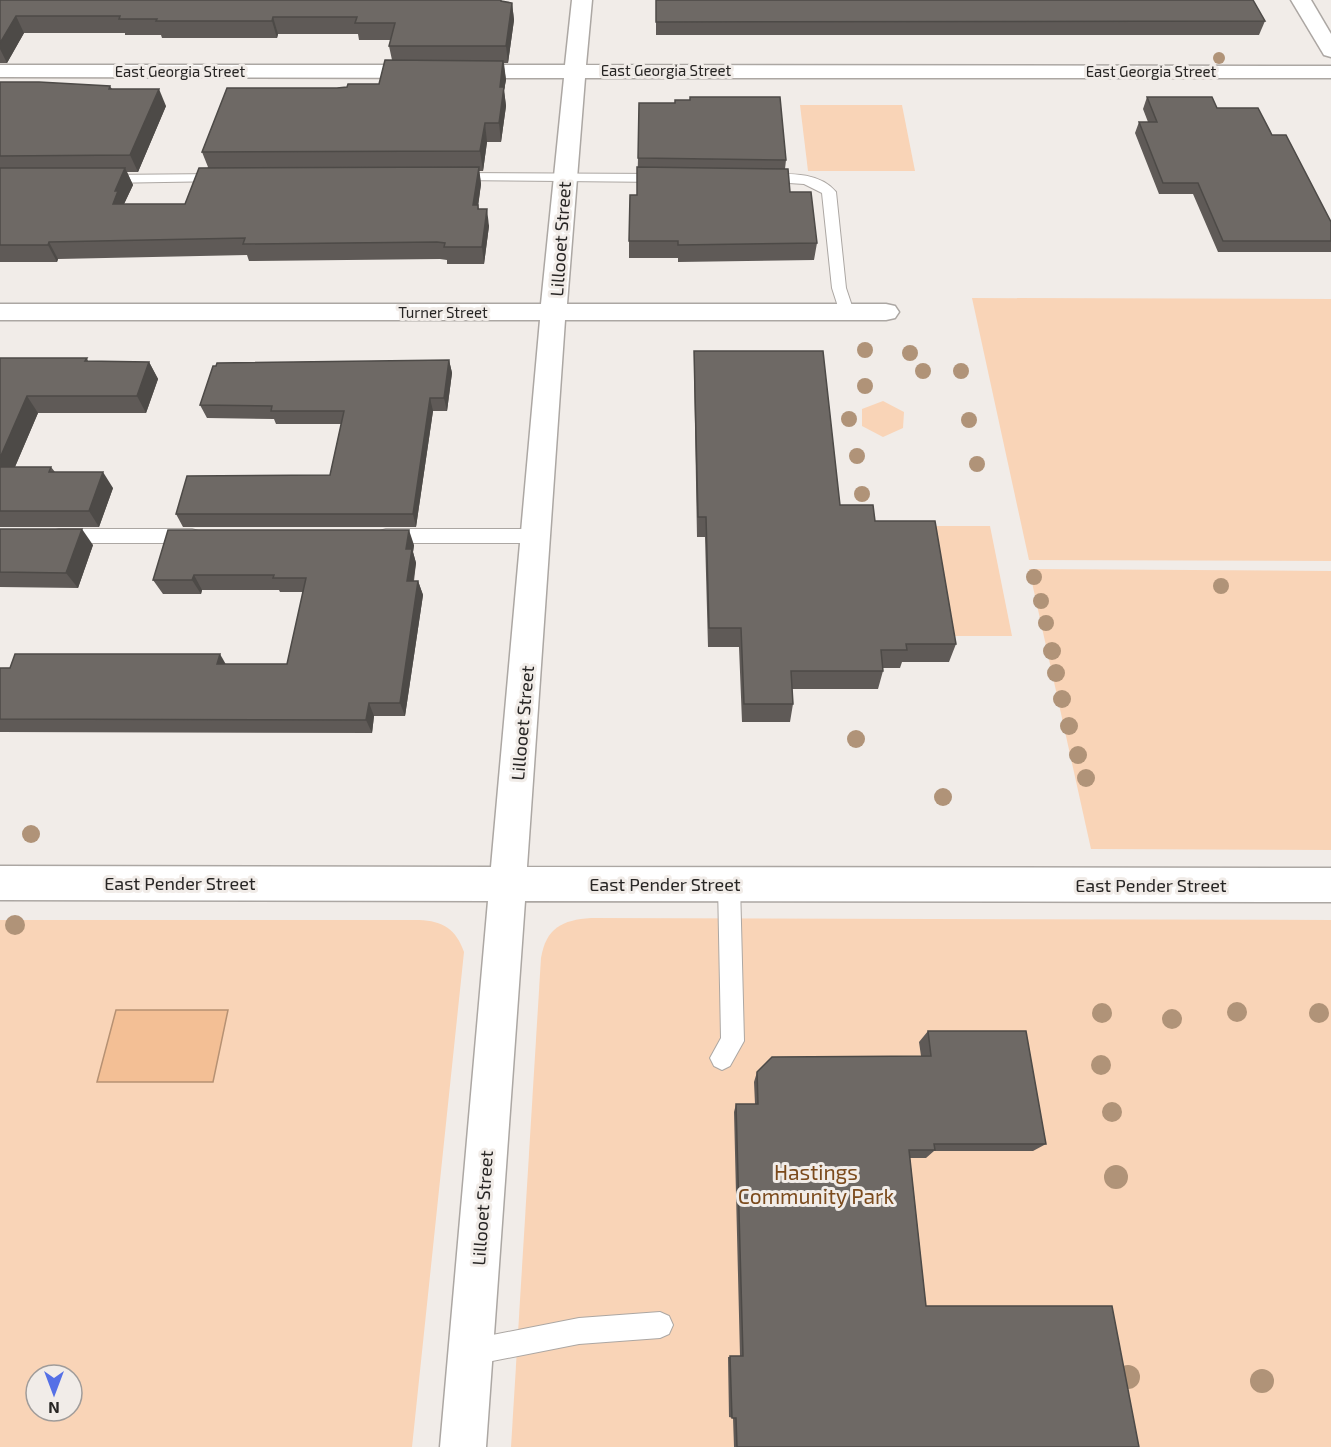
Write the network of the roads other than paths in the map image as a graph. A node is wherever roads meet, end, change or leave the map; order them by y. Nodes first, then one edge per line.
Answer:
1 (582, 0) edge
2 (1301, 0) edge
3 (1331, 51) edge
4 (574, 70) junction
5 (0, 71) edge
6 (1331, 72) edge
7 (448, 177) edge
8 (564, 177) junction
9 (236, 178) edge
10 (682, 178) edge
11 (752, 178) edge
12 (94, 179) edge
13 (0, 312) edge
14 (554, 312) junction
15 (846, 312) junction
16 (886, 312) dead end
17 (36, 536) edge
18 (204, 536) edge
19 (372, 536) edge
20 (537, 536) junction
21 (0, 884) edge
22 (508, 884) junction
23 (729, 884) junction
24 (1331, 885) edge
25 (722, 1058) dead end
26 (660, 1325) dead end
27 (472, 1352) junction
28 (463, 1447) edge

1 - 4 street, Lillooet Street
2 - 3 street
4 - 5 street, East Georgia Street
4 - 6 street, East Georgia Street
4 - 8 street, Lillooet Street
7 - 8 lane
8 - 10 lane
8 - 14 street, Lillooet Street
9 - 12 lane
11 - 15 lane
13 - 14 street, Turner Street
14 - 15 street, Turner Street
14 - 20 street, Lillooet Street
15 - 16 street, Turner Street
17 - 18 lane
19 - 20 lane
20 - 22 street, Lillooet Street
21 - 22 street, East Pender Street
22 - 23 street, East Pender Street
22 - 27 street, Lillooet Street
23 - 24 street, East Pender Street
23 - 25 lane
26 - 27 lane
27 - 28 street, Lillooet Street

